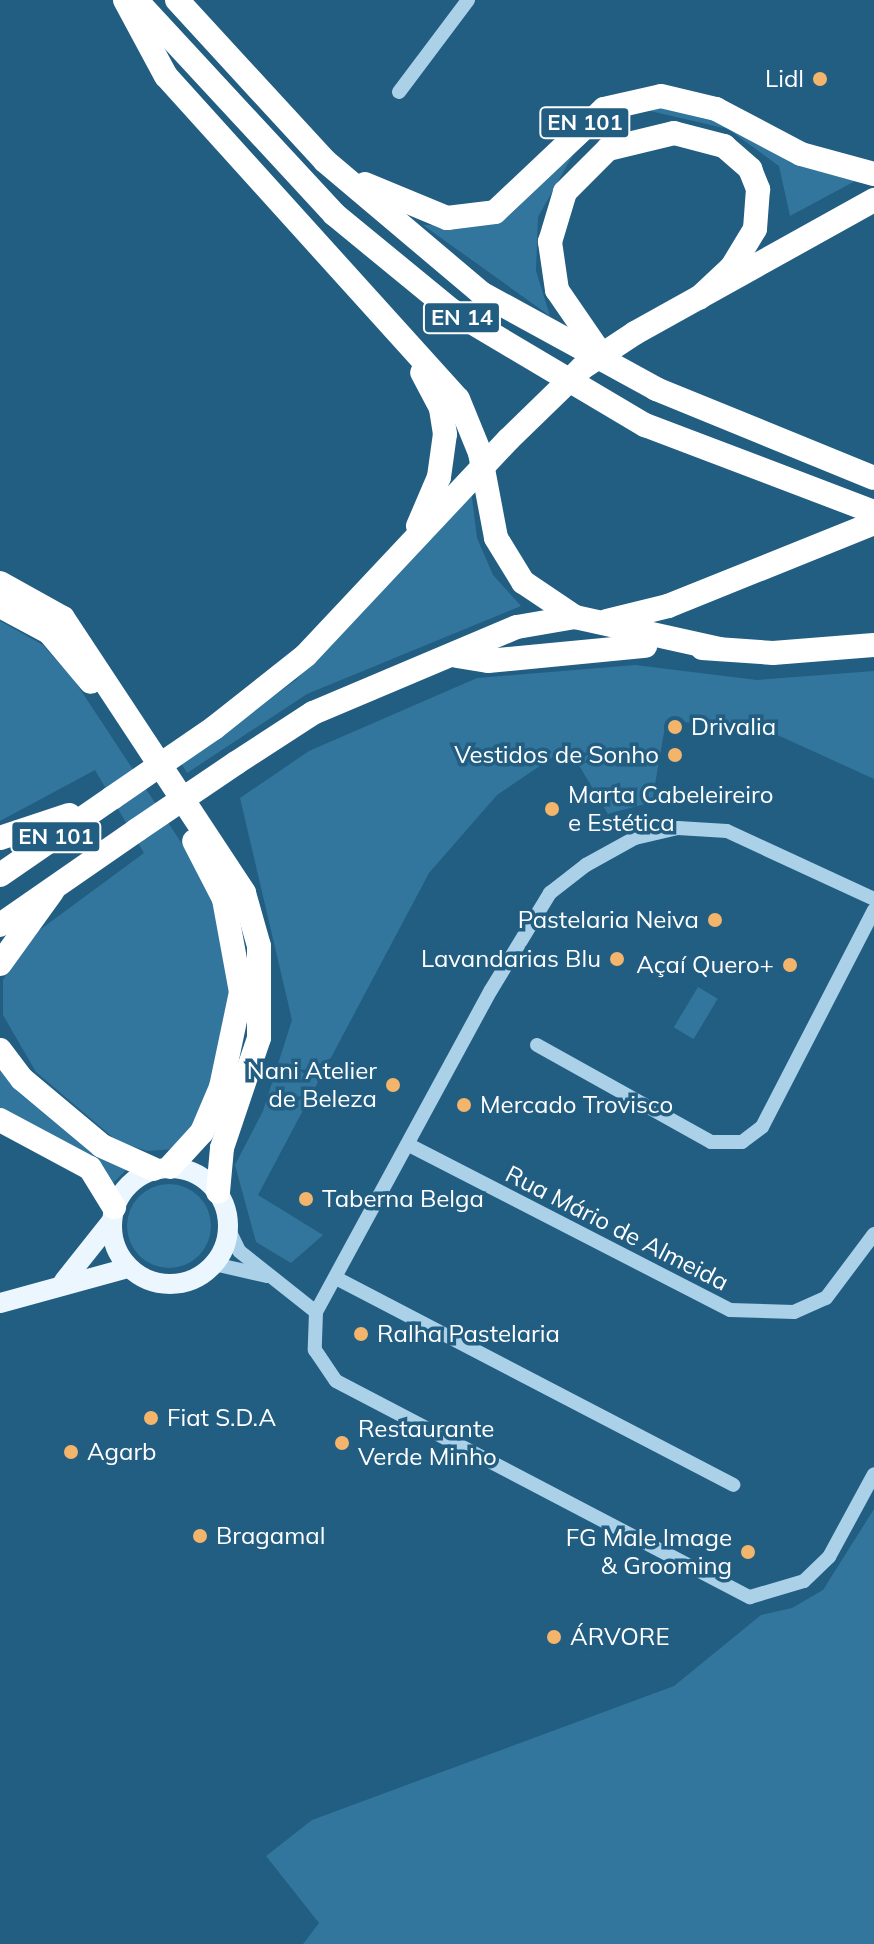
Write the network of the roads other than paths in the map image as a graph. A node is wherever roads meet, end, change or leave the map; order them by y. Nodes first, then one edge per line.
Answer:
1 (125, 0) edge
2 (136, 0) edge
3 (177, 0) edge
4 (468, 0) edge
5 (399, 92) dead end
6 (325, 161) junction
7 (874, 174) edge
8 (874, 200) edge
9 (699, 298) junction
10 (371, 303) junction
11 (614, 367) junction
12 (483, 470) junction
13 (874, 478) edge
14 (874, 512) edge
15 (874, 523) edge
16 (416, 532) junction
17 (0, 583) edge
18 (0, 606) edge
19 (575, 617) junction
20 (600, 621) junction
21 (874, 645) edge
22 (719, 649) junction
23 (457, 656) junction
24 (112, 798) junction
25 (0, 838) edge
26 (0, 875) edge
27 (56, 885) junction
28 (874, 899) edge
29 (874, 910) edge
30 (0, 925) edge
31 (0, 964) edge
32 (537, 1045) dead end
33 (0, 1050) edge
34 (0, 1120) edge
35 (409, 1145) junction
36 (162, 1168) junction
37 (218, 1192) junction
38 (112, 1215) junction
39 (228, 1228) junction
40 (874, 1234) edge
41 (214, 1264) junction
42 (128, 1268) junction
43 (267, 1276) junction
44 (336, 1278) junction
45 (64, 1281) junction
46 (0, 1303) edge
47 (316, 1312) junction
48 (874, 1474) edge
49 (733, 1485) dead end

1 - 10 highway, EN 101
2 - 14 highway, EN 14
3 - 6 highway, EN 14
4 - 5 street
6 - 7 highway, EN 101
6 - 11 highway, EN 14
8 - 9 highway
9 - 11 highway
9 - 12 highway, bridge
10 - 12 highway
10 - 16 highway, EN 101
11 - 13 highway, EN 14
12 - 16 highway
12 - 19 highway
15 - 20 highway, EN 101
16 - 24 highway, EN 101, bridge
17 - 37 highway
18 - 36 highway
19 - 20 highway, EN 101
19 - 23 highway, EN 101
20 - 22 highway
21 - 22 highway
22 - 23 highway
23 - 27 highway, EN 101, bridge
24 - 25 highway
24 - 26 highway, EN 101
27 - 30 highway, EN 101
27 - 31 highway
28 - 35 street
29 - 32 street
33 - 36 highway
34 - 38 highway
35 - 40 street, Rua Mário de Almeida
35 - 44 street
36 - 37 main road
36 - 38 main road
37 - 39 main road
38 - 42 main road
38 - 45 main road
39 - 41 main road
39 - 43 street
41 - 42 main road
41 - 43 street
42 - 45 main road
43 - 47 street
44 - 47 street
44 - 49 street
45 - 46 main road
47 - 48 street

